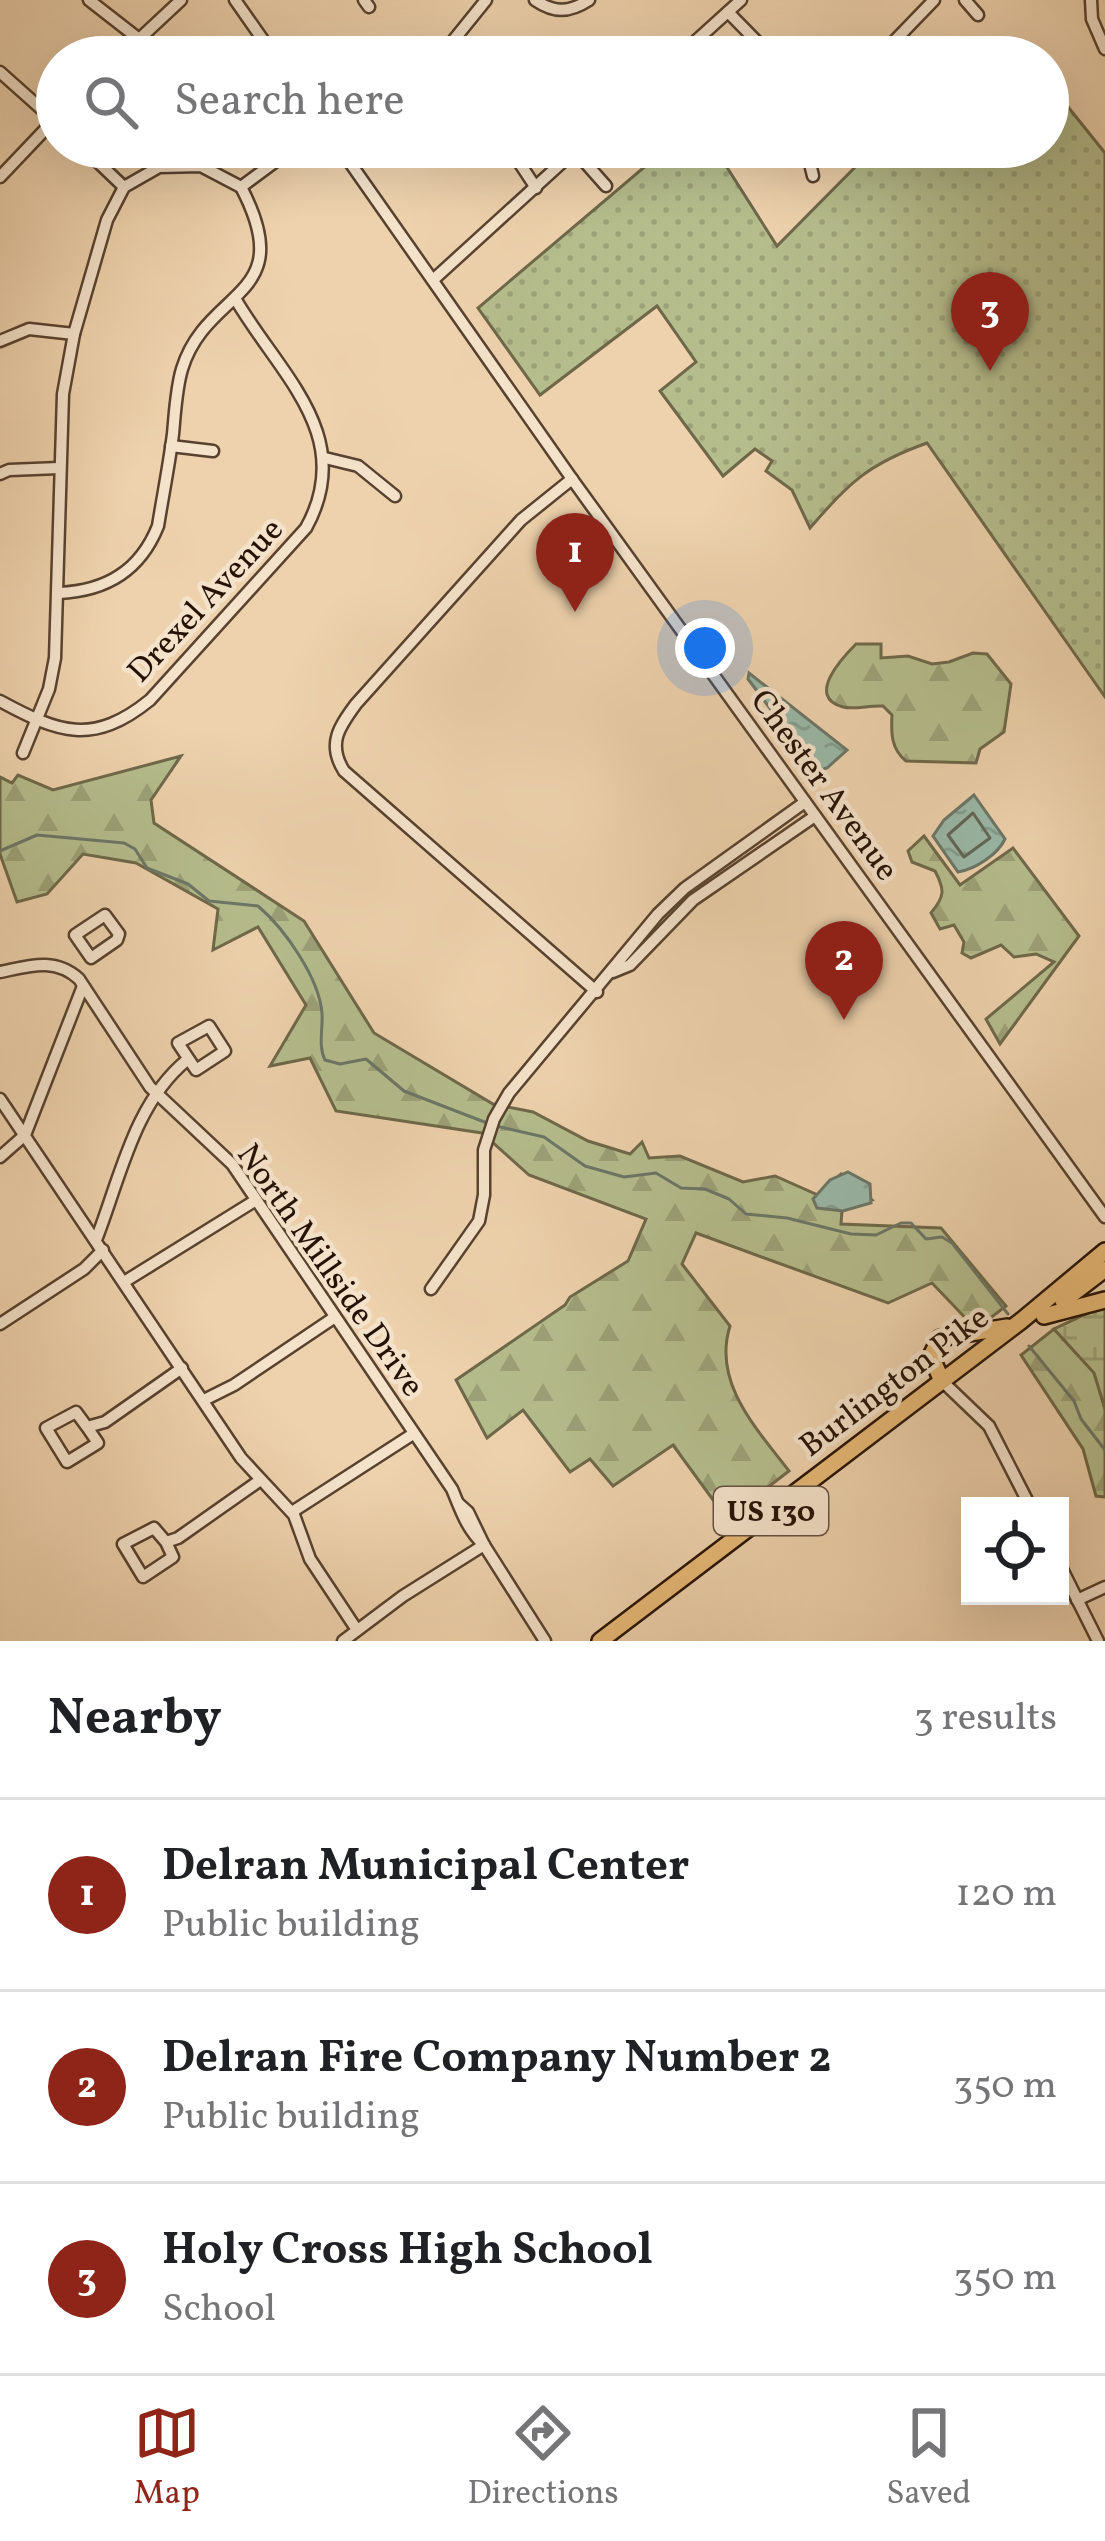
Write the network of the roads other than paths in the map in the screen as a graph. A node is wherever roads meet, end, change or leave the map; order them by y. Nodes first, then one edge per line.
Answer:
1 (89, 0) edge
2 (181, 0) edge
3 (486, 0) edge
4 (535, 0) edge
5 (589, 0) edge
6 (741, 0) edge
7 (934, 0) edge
8 (965, 0) edge
9 (1091, 0) edge
10 (237, 1) edge
11 (728, 12) junction
12 (978, 15) dead end
13 (135, 36) edge
14 (142, 36) edge
15 (261, 36) edge
16 (459, 36) edge
17 (701, 36) edge
18 (751, 36) edge
19 (899, 36) edge
20 (1105, 49) edge
21 (0, 72) edge
22 (36, 103) edge
23 (36, 140) edge
24 (104, 168) edge
25 (163, 168) edge
26 (205, 168) edge
27 (267, 168) edge
28 (354, 168) edge
29 (523, 168) edge
30 (557, 168) edge
31 (592, 168) edge
32 (811, 168) edge
33 (813, 176) dead end
34 (0, 177) edge
35 (606, 186) dead end
36 (124, 187) junction
37 (241, 187) junction
38 (536, 188) junction
39 (433, 280) junction
40 (236, 300) junction
41 (74, 334) junction
42 (0, 341) edge
43 (171, 446) junction
44 (213, 451) dead end
45 (325, 458) junction
46 (59, 468) junction
47 (0, 474) edge
48 (572, 479) junction
49 (394, 496) dead end
50 (59, 593) junction
51 (0, 701) edge
52 (37, 721) junction
53 (23, 753) dead end
54 (805, 802) junction
55 (815, 816) junction
56 (0, 972) edge
57 (613, 972) junction
58 (83, 986) junction
59 (597, 992) junction
60 (187, 1060) junction
61 (155, 1093) junction
62 (0, 1099) edge
63 (25, 1135) junction
64 (0, 1157) edge
65 (256, 1200) junction
66 (1105, 1217) edge
67 (99, 1245) junction
68 (1105, 1251) edge
69 (1105, 1269) edge
70 (124, 1282) junction
71 (431, 1289) dead end
72 (1105, 1300) edge
73 (1044, 1316) junction
74 (335, 1317) junction
75 (0, 1324) edge
76 (1017, 1324) junction
77 (182, 1368) junction
78 (946, 1384) junction
79 (204, 1400) junction
80 (87, 1426) junction
81 (413, 1434) junction
82 (259, 1481) junction
83 (1026, 1497) edge
84 (292, 1512) junction
85 (166, 1542) junction
86 (484, 1545) junction
87 (1069, 1582) edge
88 (1105, 1587) edge
89 (1078, 1600) junction
90 (356, 1630) junction
91 (344, 1641) edge
92 (545, 1641) edge
93 (600, 1641) edge
94 (617, 1641) edge
95 (1098, 1641) edge

1 - 13 street
2 - 14 street
3 - 16 street
4 - 5 street
6 - 11 street
7 - 19 street
8 - 12 street
9 - 20 street
10 - 15 street
11 - 17 street
11 - 18 street
21 - 22 street
23 - 34 street
24 - 36 street
25 - 36 street
26 - 37 street
27 - 37 street
28 - 39 street, Chester Avenue
29 - 38 street
30 - 38 street
31 - 35 street
32 - 33 street
36 - 41 street
37 - 40 street
38 - 39 street
39 - 48 street, Chester Avenue
40 - 43 street
40 - 45 street
41 - 42 street
41 - 46 street
43 - 44 street
43 - 50 street
45 - 49 street
45 - 52 street, Drexel Avenue
46 - 47 street
46 - 50 street
48 - 54 street, Chester Avenue
48 - 59 street
50 - 52 street
51 - 52 street
52 - 53 street
54 - 55 street, Chester Avenue
54 - 57 street
55 - 57 street
55 - 66 street, Chester Avenue
56 - 58 street, North Millside Drive
57 - 59 street
58 - 61 street, North Millside Drive
58 - 63 street
59 - 71 street
60 - 60 street
60 - 61 street
61 - 65 street, North Millside Drive
61 - 67 street
62 - 63 street
63 - 64 street
63 - 67 street
65 - 70 street
65 - 74 street, North Millside Drive
67 - 70 street
67 - 75 street
68 - 76 highway, Burlington Pike / US 130
69 - 73 highway, Burlington Pike / US 130
70 - 77 street
72 - 73 highway
73 - 78 highway, Burlington Pike / US 130
74 - 79 street
74 - 81 street, North Millside Drive
76 - 78 highway, Burlington Pike / US 130
76 - 78 highway
77 - 79 street
77 - 80 street
78 - 83 street
78 - 93 highway, Burlington Pike / US 130
78 - 94 highway, Burlington Pike / US 130
79 - 82 street
80 - 80 street
81 - 84 street
81 - 86 street, North Millside Drive
82 - 84 street
82 - 85 street
84 - 90 street
85 - 85 street
86 - 90 street
86 - 92 street, North Millside Drive
87 - 89 street
88 - 89 street
89 - 95 street
90 - 91 street

